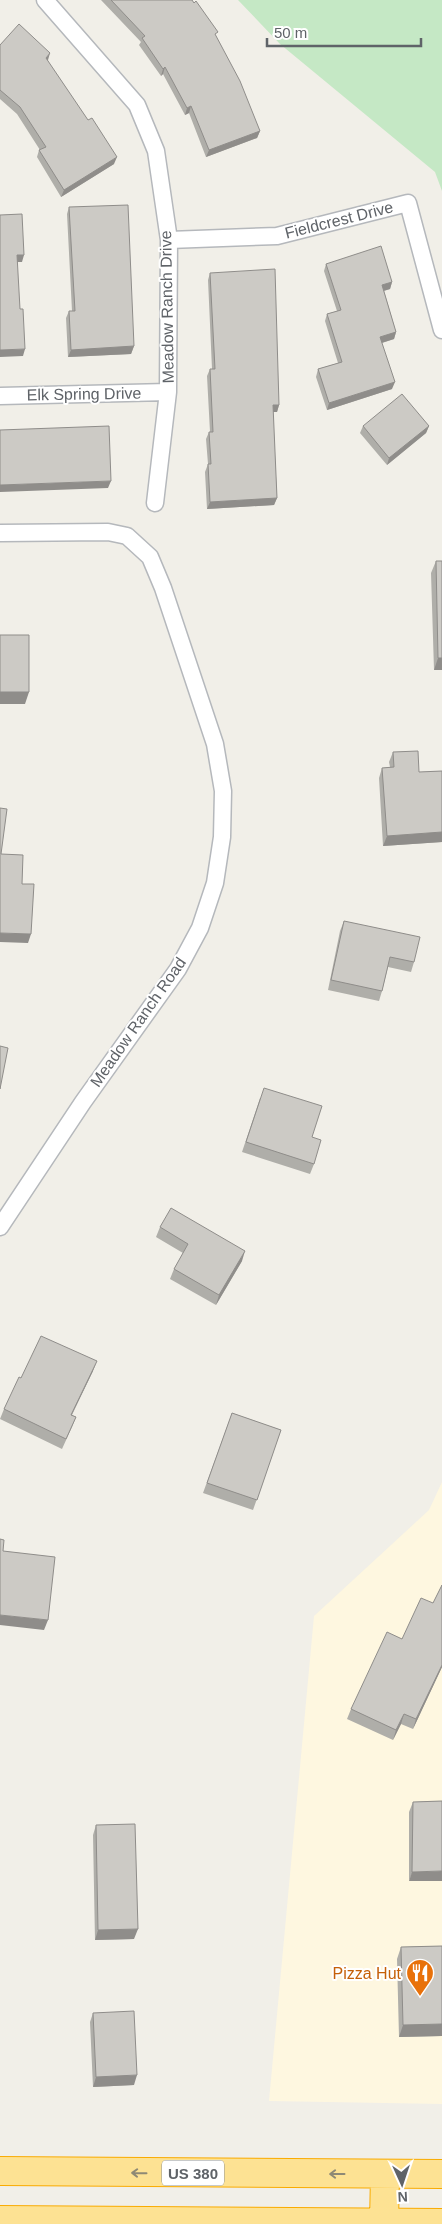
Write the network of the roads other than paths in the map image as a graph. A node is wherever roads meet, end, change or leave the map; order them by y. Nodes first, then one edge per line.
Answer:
1 (45, 0) edge
2 (168, 240) junction
3 (442, 330) edge
4 (168, 392) junction
5 (0, 396) edge
6 (154, 502) dead end
7 (0, 533) edge
8 (0, 1227) edge
9 (0, 2171) edge
10 (385, 2174) junction
11 (442, 2174) edge
12 (0, 2220) edge
13 (384, 2223) junction
14 (442, 2223) edge

1 - 2 street, Meadow Ranch Drive
2 - 3 street, Fieldcrest Drive
2 - 4 street, Meadow Ranch Drive
4 - 5 street, Elk Spring Drive
4 - 6 street, Meadow Ranch Drive
7 - 8 street, Meadow Ranch Road
10 -> 9 highway, US 380
10 - 11 highway, US 380
10 - 13 highway
12 - 13 highway
13 - 14 highway

